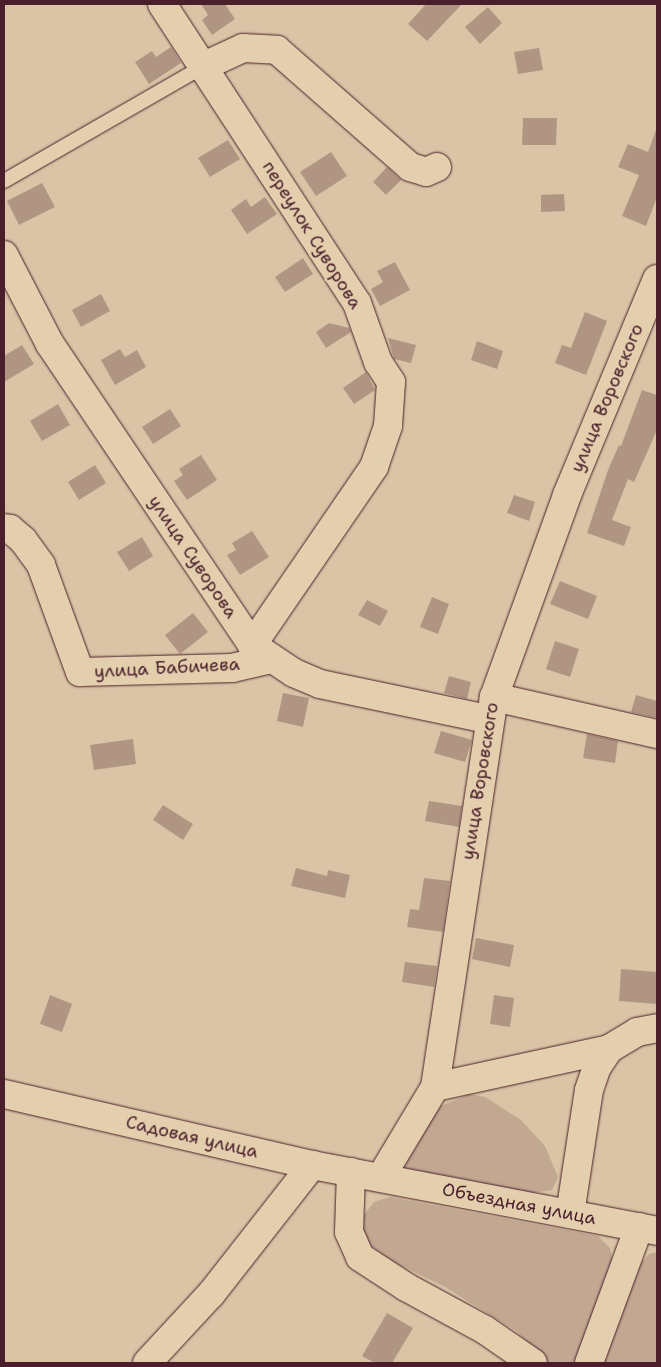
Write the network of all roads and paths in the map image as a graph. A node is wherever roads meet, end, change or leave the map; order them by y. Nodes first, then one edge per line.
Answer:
1 (162, 4) edge
2 (204, 66) junction
3 (437, 167) dead end
4 (4, 181) edge
5 (4, 255) edge
6 (657, 279) edge
7 (4, 528) edge
8 (261, 652) junction
9 (491, 708) junction
10 (657, 734) edge
11 (657, 1028) edge
12 (609, 1049) junction
13 (435, 1087) junction
14 (6, 1096) edge
15 (312, 1165) junction
16 (351, 1172) junction
17 (381, 1177) junction
18 (570, 1214) junction
19 (648, 1229) edge
20 (147, 1363) edge
21 (533, 1363) edge
22 (589, 1363) edge

1 - 2 street, переулок Суворова
2 - 3 street
2 - 4 lane
2 - 8 street, переулок Суворова
5 - 8 street, улица Суворова
6 - 9 street, улица Воровского
7 - 8 street, улица Бабичева
8 - 9 street, улица Суворова
9 - 10 street, улица Суворова
9 - 13 street, улица Воровского
11 - 12 street
12 - 13 street
12 - 18 street
13 - 17 street, улица Воровского
14 - 15 street, Садовая улица
15 - 16 street, Садовая улица
15 - 20 street
16 - 17 street, Садовая улица
16 - 21 street
17 - 18 street, Объездная улица
18 - 19 street, Объездная улица
19 - 22 street

